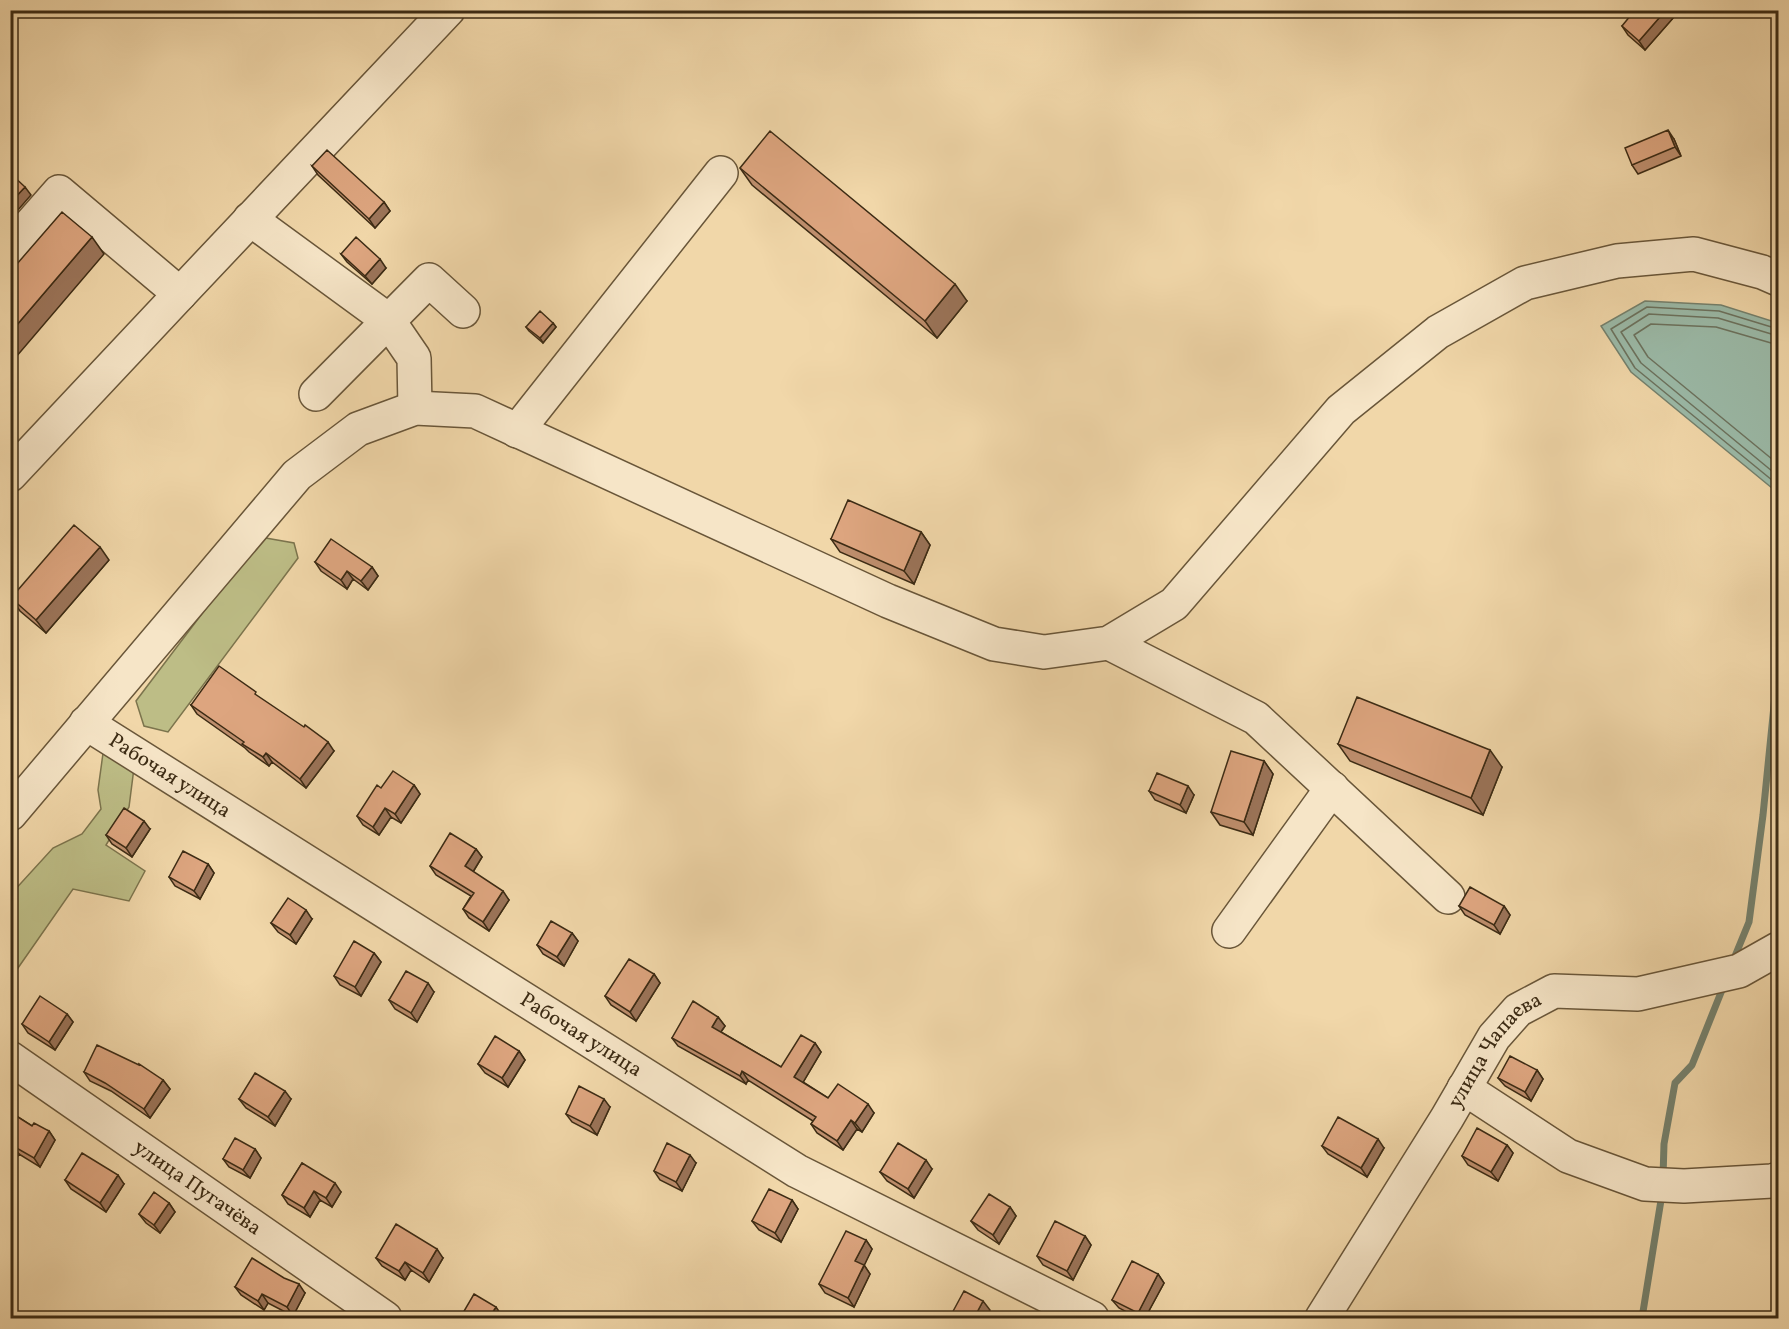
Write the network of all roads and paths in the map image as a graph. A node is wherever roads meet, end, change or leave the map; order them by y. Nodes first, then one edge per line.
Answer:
1 (448, 10) edge
2 (721, 173) dead end
3 (250, 219) junction
4 (10, 248) edge
5 (1779, 279) edge
6 (180, 294) junction
7 (463, 311) dead end
8 (388, 320) junction
9 (316, 393) dead end
10 (415, 408) junction
11 (517, 431) junction
12 (10, 475) edge
13 (1109, 643) junction
14 (86, 723) junction
15 (1332, 788) junction
16 (16, 798) edge
17 (1448, 897) dead end
18 (1228, 931) dead end
19 (1779, 949) edge
20 (10, 1058) edge
21 (1464, 1088) junction
22 (1779, 1179) edge
23 (385, 1318) edge
24 (1092, 1318) edge
25 (1322, 1318) edge

1 - 3 street
2 - 11 street
3 - 6 street
3 - 8 street
4 - 6 street
5 - 13 street
6 - 12 street
7 - 8 street
8 - 9 street
8 - 10 street
10 - 11 street
10 - 14 street
11 - 13 street
13 - 15 street
14 - 16 street
14 - 24 street, Рабочая улица
15 - 17 street
15 - 18 street
19 - 21 street, улица Чапаева
20 - 23 street, улица Пугачёва
21 - 22 street
21 - 25 street, улица Чапаева

